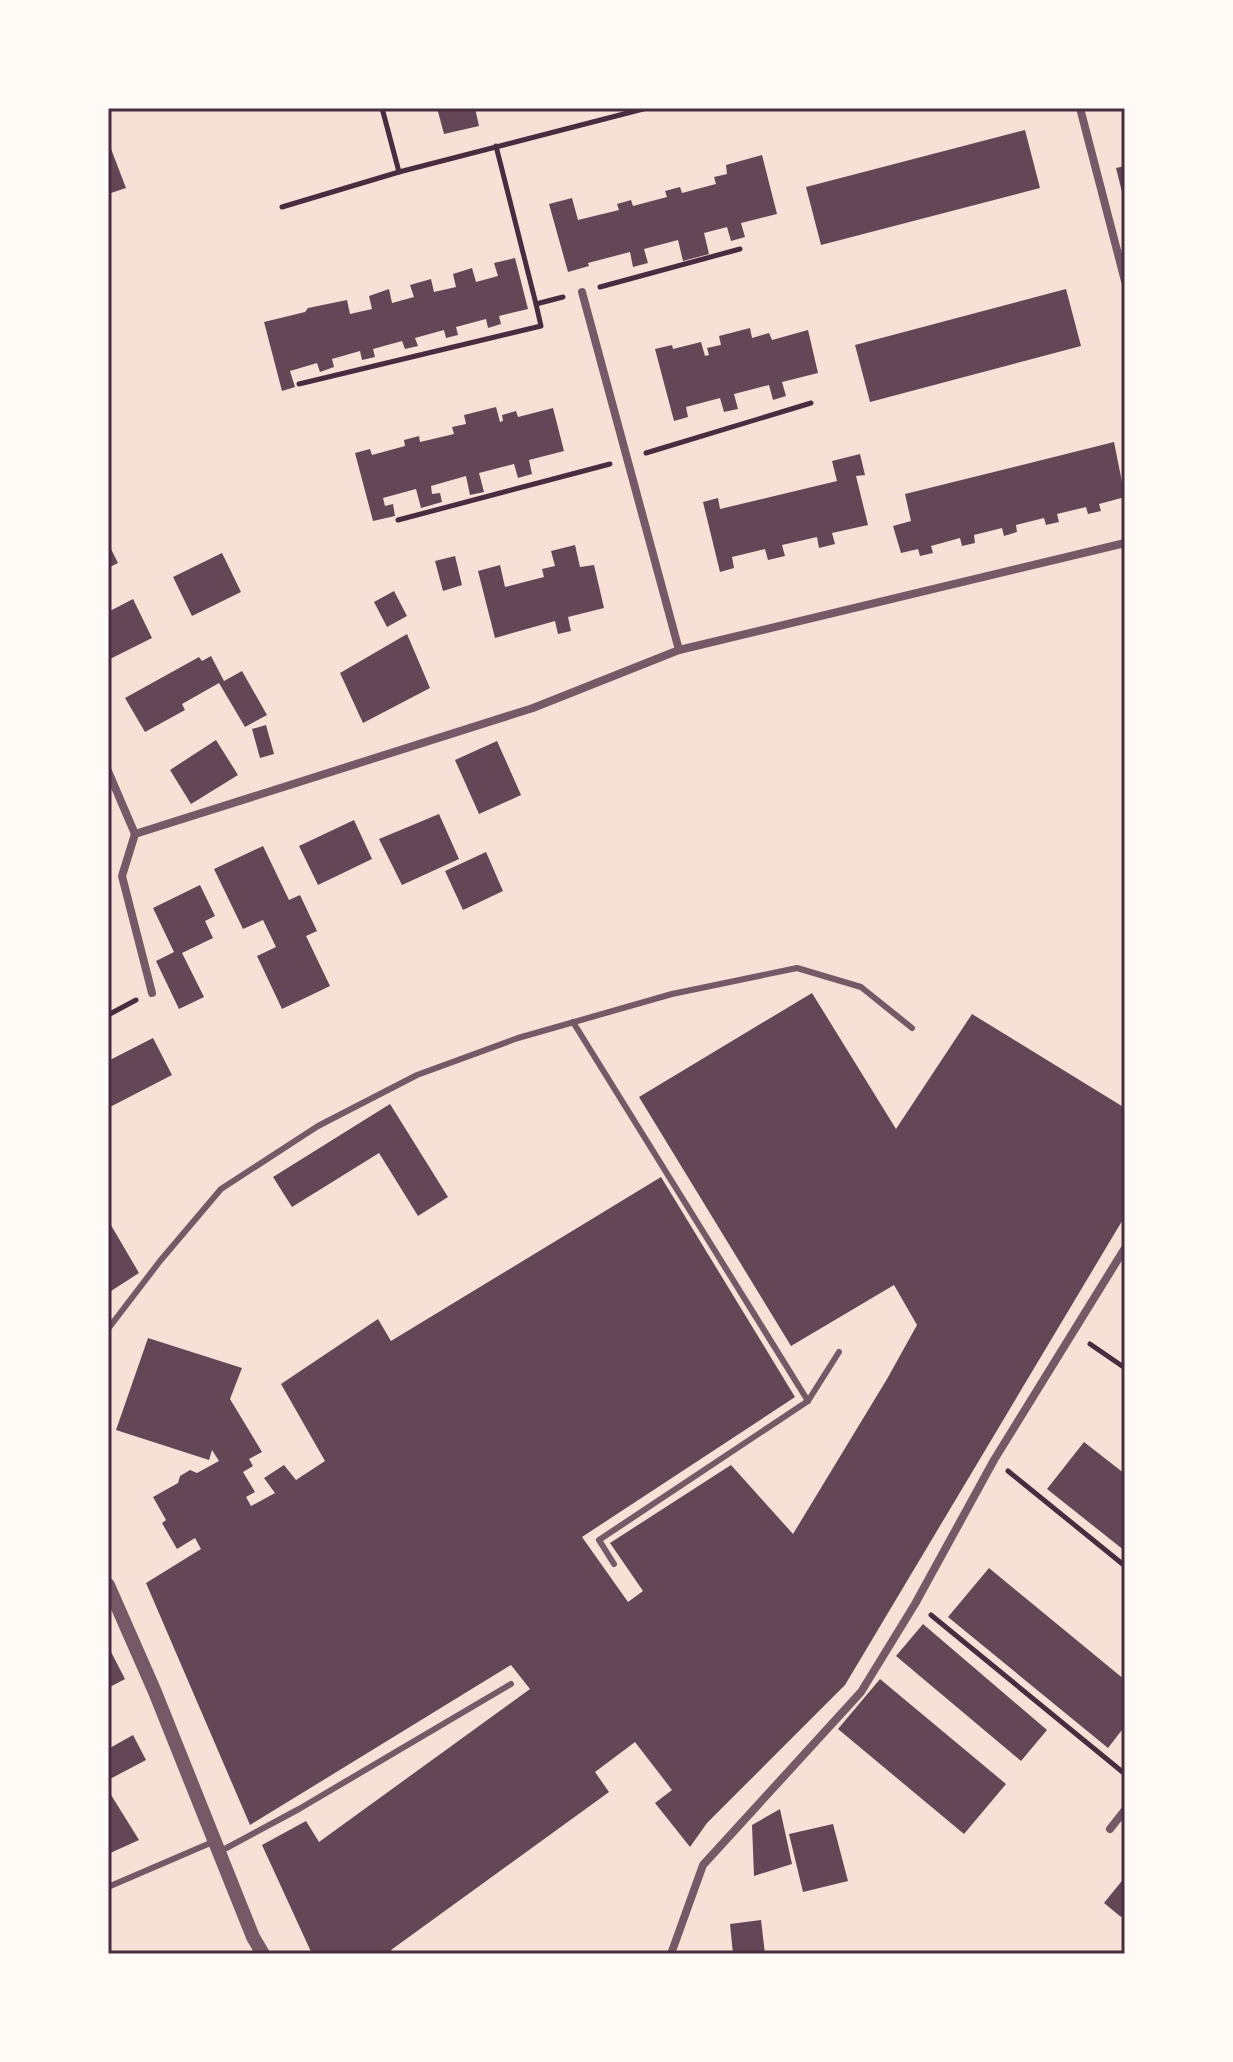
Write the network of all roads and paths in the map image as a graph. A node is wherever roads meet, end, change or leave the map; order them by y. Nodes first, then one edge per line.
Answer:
1 (382, 108) edge
2 (647, 108) edge
3 (1080, 108) edge
4 (496, 146) junction
5 (399, 172) junction
6 (282, 207) dead end
7 (740, 249) dead end
8 (1125, 281) edge
9 (582, 292) junction
10 (536, 304) junction
11 (299, 384) dead end
12 (811, 403) dead end
13 (627, 459) junction
14 (398, 520) dead end
15 (1125, 543) edge
16 (679, 650) junction
17 (108, 771) edge
18 (135, 834) junction
19 (152, 993) joint
20 (108, 1015) edge
21 (573, 1022) junction
22 (912, 1028) dead end
23 (1125, 1248) edge
24 (108, 1329) edge
25 (1074, 1332) junction
26 (839, 1352) dead end
27 (1125, 1368) edge
28 (808, 1401) junction
29 (994, 1460) junction
30 (614, 1564) dead end
31 (1125, 1566) edge
32 (108, 1585) edge
33 (915, 1604) junction
34 (511, 1684) dead end
35 (1125, 1774) edge
36 (1125, 1810) edge
37 (1110, 1829) dead end
38 (217, 1846) junction
39 (108, 1887) edge
40 (263, 1954) edge
41 (671, 1954) edge

1 - 5 path
2 - 4 path
3 - 8 street
4 - 5 path
4 - 10 path
5 - 6 path
7 - 9 path
9 - 10 path
9 - 13 street
10 - 11 path
12 - 13 path
13 - 14 path
13 - 16 street
15 - 16 street
16 - 18 street
17 - 18 street
18 - 19 street
19 - 20 path
21 - 22 lane
21 - 24 lane
21 - 28 lane
23 - 25 street
25 - 27 path
25 - 29 street
26 - 28 lane
28 - 30 lane
29 - 31 path
29 - 33 street
32 - 38 street
33 - 35 path
33 - 41 street
34 - 38 lane
36 - 37 street
38 - 39 lane
38 - 40 street

